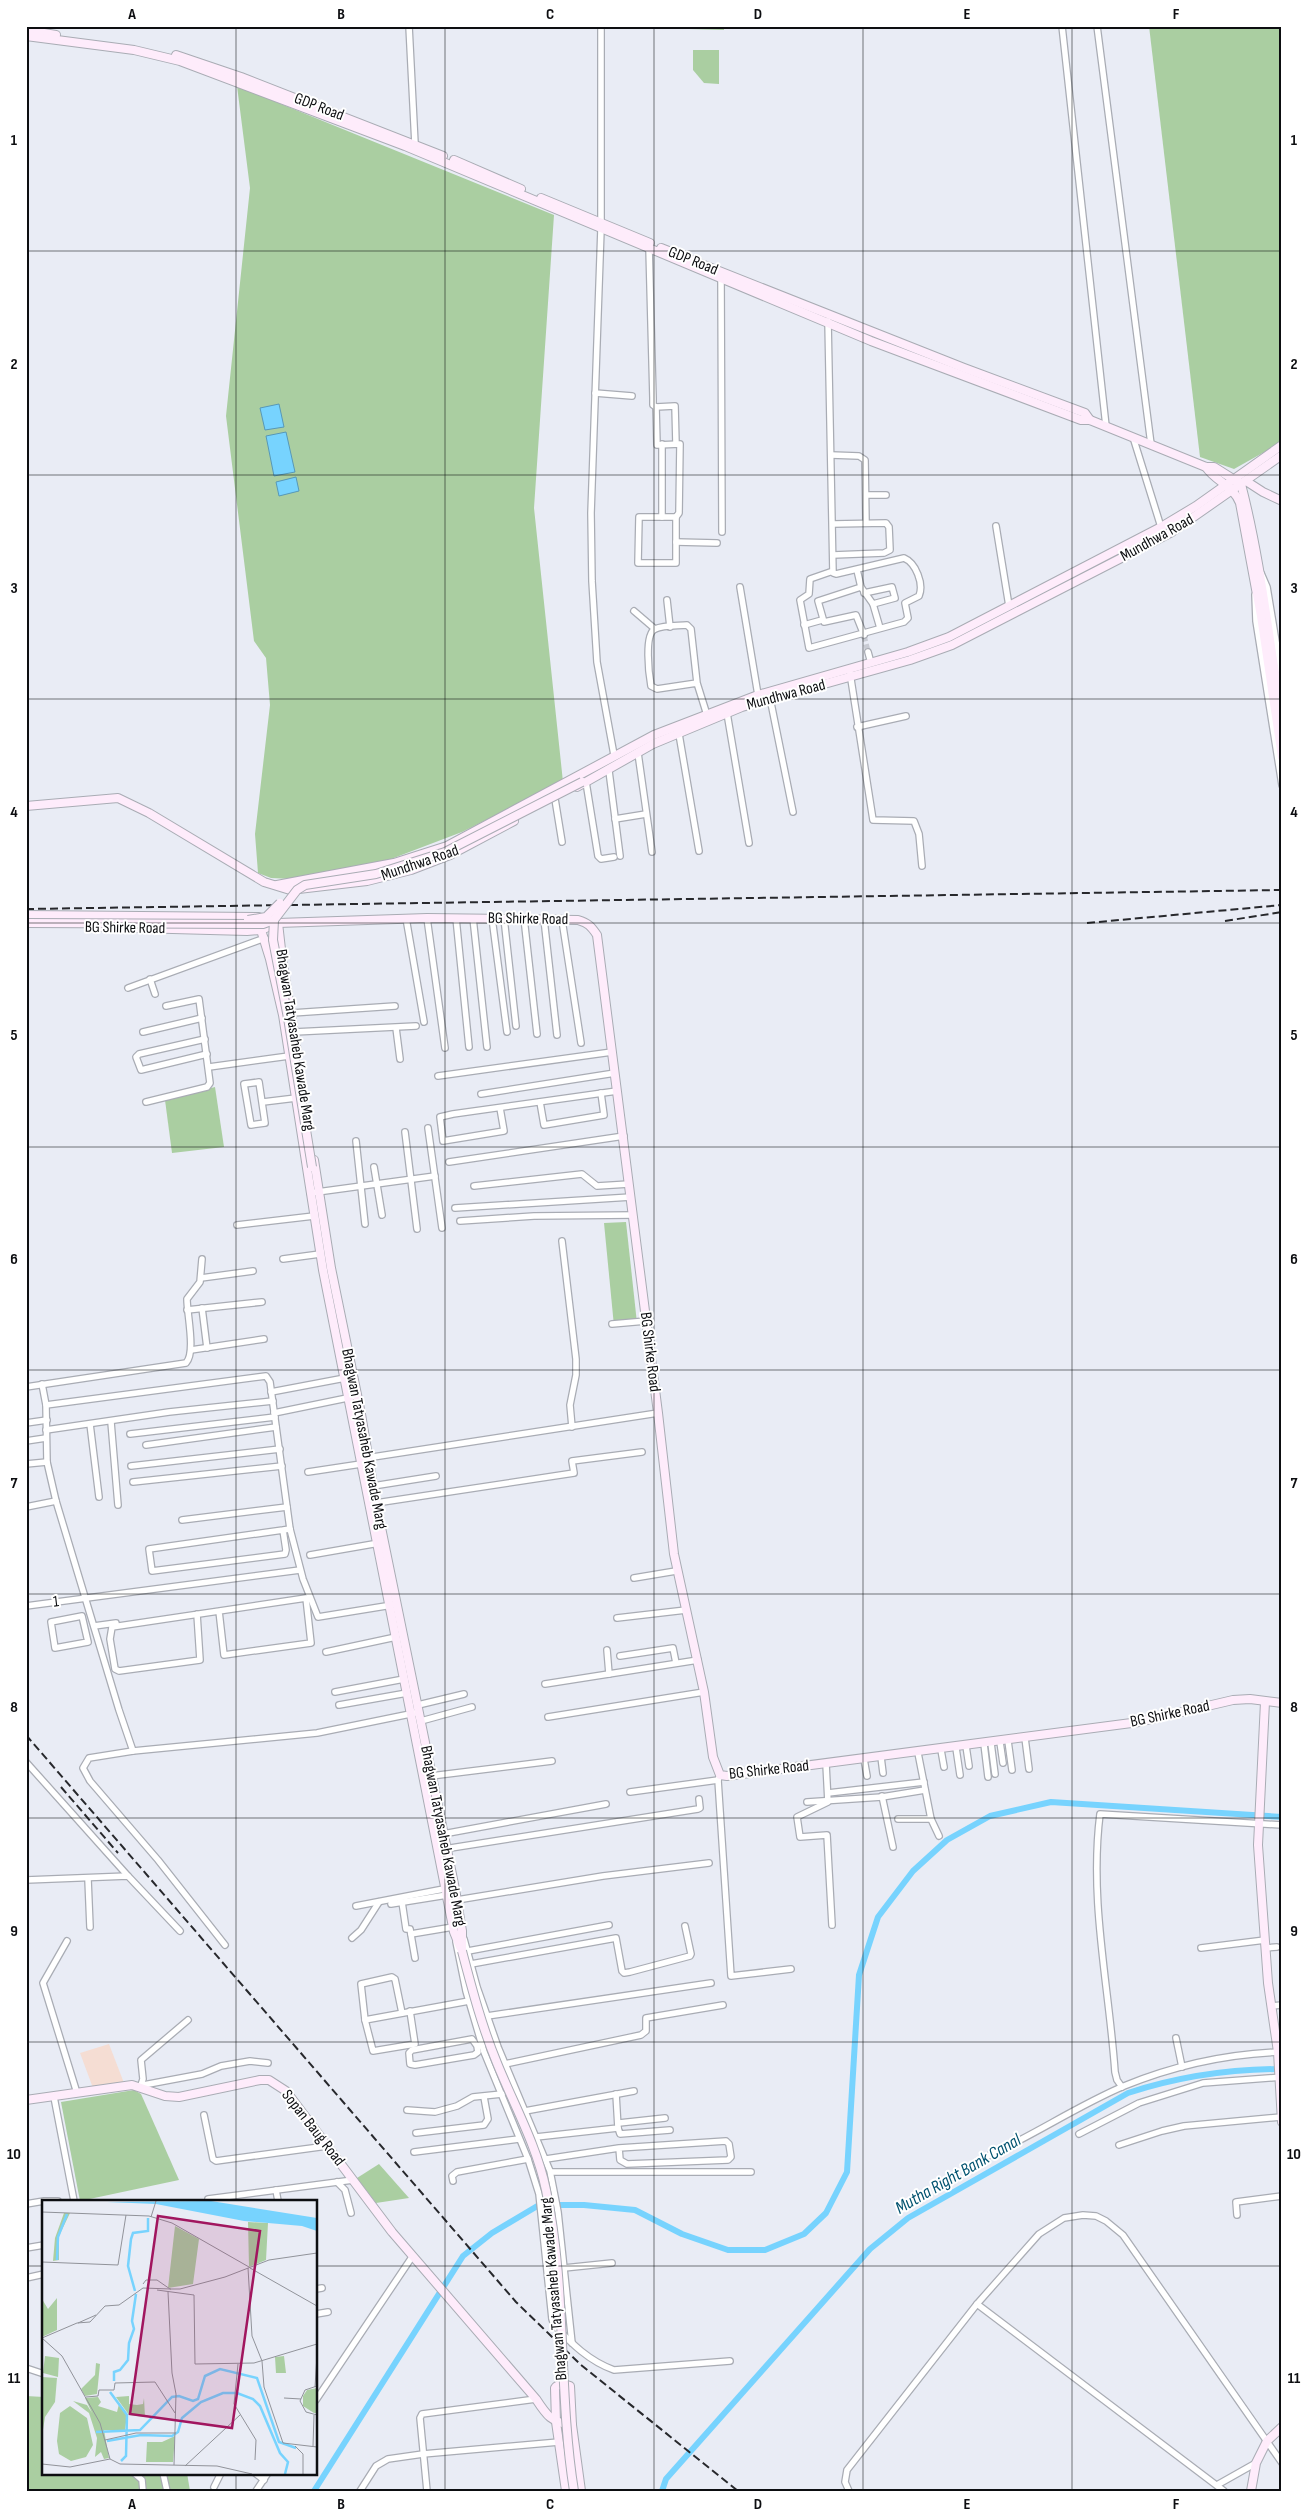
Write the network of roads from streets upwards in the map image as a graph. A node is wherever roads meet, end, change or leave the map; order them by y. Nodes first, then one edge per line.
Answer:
1 (409, 26) edge
2 (601, 26) edge
3 (1062, 26) edge
4 (1097, 26) edge
5 (26, 30) edge
6 (26, 36) edge
7 (415, 144) junction
8 (600, 226) junction
9 (649, 248) junction
10 (722, 278) junction
11 (829, 318) junction
12 (596, 393) junction
13 (632, 396) dead end
14 (656, 407) junction
15 (1106, 426) junction
16 (1133, 437) junction
17 (662, 444) junction
18 (676, 444) junction
19 (1151, 444) junction
20 (1282, 445) edge
21 (1282, 455) edge
22 (831, 456) junction
23 (1206, 467) junction
24 (1234, 479) junction
25 (1244, 482) junction
26 (1225, 485) junction
27 (1232, 490) junction
28 (866, 495) junction
29 (886, 495) dead end
30 (1282, 501) edge
31 (662, 516) junction
32 (676, 517) junction
33 (866, 523) junction
34 (833, 524) junction
35 (996, 526) dead end
36 (1161, 527) junction
37 (722, 532) dead end
38 (676, 542) junction
39 (717, 543) dead end
40 (833, 555) junction
41 (1115, 556) junction
42 (856, 570) junction
43 (1259, 570) junction
44 (833, 571) junction
45 (740, 587) dead end
46 (1256, 588) junction
47 (862, 590) junction
48 (667, 600) dead end
49 (873, 604) junction
50 (1009, 606) junction
51 (634, 611) dead end
52 (1264, 615) junction
53 (822, 620) junction
54 (804, 625) junction
55 (670, 627) junction
56 (880, 628) junction
57 (655, 629) junction
58 (864, 634) junction
59 (949, 637) junction
60 (952, 645) junction
61 (868, 652) tunnel mouth
62 (871, 663) junction
63 (849, 669) junction
64 (850, 678) junction
65 (1282, 678) edge
66 (697, 683) junction
67 (758, 695) junction
68 (770, 698) junction
69 (727, 713) junction
70 (707, 715) junction
71 (906, 716) dead end
72 (1282, 718) edge
73 (857, 727) junction
74 (679, 734) junction
75 (638, 753) junction
76 (614, 755) junction
77 (1282, 757) edge
78 (603, 761) junction
79 (612, 769) junction
80 (583, 781) junction
81 (1282, 786) edge
82 (555, 799) junction
83 (26, 806) edge
84 (793, 812) dead end
85 (646, 814) junction
86 (615, 819) junction
87 (562, 842) dead end
88 (749, 843) dead end
89 (699, 851) dead end
90 (652, 852) dead end
91 (922, 866) dead end
92 (274, 886) junction
93 (26, 915) edge
94 (406, 918) junction
95 (427, 918) junction
96 (456, 918) junction
97 (472, 918) junction
98 (492, 918) junction
99 (504, 918) junction
100 (524, 918) junction
101 (26, 919) edge
102 (544, 919) junction
103 (562, 920) junction
104 (274, 923) junction
105 (26, 924) edge
106 (261, 930) junction
107 (265, 938) junction
108 (150, 979) junction
109 (128, 988) dead end
110 (155, 994) dead end
111 (166, 1006) dead end
112 (395, 1006) dead end
113 (292, 1013) junction
114 (202, 1018) junction
115 (424, 1022) dead end
116 (416, 1026) dead end
117 (516, 1026) dead end
118 (396, 1028) junction
119 (143, 1032) dead end
120 (294, 1032) junction
121 (507, 1032) dead end
122 (537, 1034) dead end
123 (557, 1034) dead end
124 (204, 1039) junction
125 (581, 1043) dead end
126 (469, 1047) dead end
127 (487, 1047) dead end
128 (445, 1048) dead end
129 (612, 1052) junction
130 (208, 1054) junction
131 (289, 1056) junction
132 (400, 1059) dead end
133 (209, 1067) junction
134 (615, 1073) junction
135 (438, 1076) dead end
136 (617, 1091) junction
137 (601, 1093) junction
138 (481, 1094) dead end
139 (296, 1098) junction
140 (146, 1102) dead end
141 (263, 1102) junction
142 (540, 1102) junction
143 (500, 1108) junction
144 (428, 1128) dead end
145 (405, 1132) dead end
146 (624, 1136) junction
147 (356, 1141) dead end
148 (449, 1162) dead end
149 (374, 1167) dead end
150 (435, 1176) junction
151 (410, 1180) junction
152 (377, 1184) junction
153 (629, 1184) junction
154 (474, 1186) dead end
155 (362, 1187) junction
156 (315, 1190) junction
157 (631, 1197) junction
158 (455, 1208) dead end
159 (382, 1215) dead end
160 (633, 1215) junction
161 (314, 1216) junction
162 (460, 1221) dead end
163 (365, 1224) dead end
164 (237, 1225) dead end
165 (442, 1228) dead end
166 (417, 1229) dead end
167 (562, 1241) dead end
168 (320, 1254) junction
169 (202, 1259) dead end
170 (283, 1259) dead end
171 (253, 1271) dead end
172 (201, 1278) junction
173 (262, 1302) dead end
174 (202, 1308) junction
175 (187, 1310) junction
176 (337, 1319) junction
177 (646, 1321) junction
178 (612, 1324) dead end
179 (264, 1339) dead end
180 (207, 1348) junction
181 (191, 1350) junction
182 (345, 1378) junction
183 (42, 1384) junction
184 (26, 1387) edge
185 (271, 1392) junction
186 (353, 1397) junction
187 (272, 1401) junction
188 (46, 1405) junction
189 (658, 1413) junction
190 (274, 1415) junction
191 (46, 1420) junction
192 (111, 1422) junction
193 (26, 1423) edge
194 (90, 1424) junction
195 (276, 1427) junction
196 (572, 1427) junction
197 (46, 1430) junction
198 (130, 1434) dead end
199 (46, 1438) junction
200 (26, 1441) edge
201 (146, 1445) dead end
202 (280, 1449) junction
203 (642, 1452) dead end
204 (363, 1460) junction
205 (47, 1462) junction
206 (26, 1464) edge
207 (131, 1466) dead end
208 (282, 1466) junction
209 (308, 1472) dead end
210 (436, 1476) dead end
211 (133, 1482) dead end
212 (373, 1486) junction
213 (99, 1497) dead end
214 (56, 1501) junction
215 (376, 1504) junction
216 (118, 1505) dead end
217 (26, 1507) edge
218 (287, 1507) junction
219 (182, 1520) dead end
220 (290, 1529) junction
221 (283, 1530) junction
222 (380, 1543) junction
223 (310, 1555) dead end
224 (300, 1570) junction
225 (676, 1572) junction
226 (634, 1578) dead end
227 (310, 1597) junction
228 (87, 1599) junction
229 (393, 1605) junction
230 (26, 1606) edge
231 (686, 1610) junction
232 (219, 1611) junction
233 (197, 1614) junction
234 (318, 1618) junction
235 (617, 1618) dead end
236 (308, 1619) junction
237 (94, 1626) junction
238 (96, 1633) junction
239 (87, 1635) junction
240 (396, 1637) junction
241 (606, 1650) dead end
242 (326, 1652) dead end
243 (620, 1656) dead end
244 (698, 1660) junction
245 (676, 1663) junction
246 (610, 1674) junction
247 (404, 1679) junction
248 (545, 1684) dead end
249 (335, 1692) dead end
250 (704, 1692) junction
251 (407, 1693) junction
252 (464, 1694) dead end
253 (1265, 1702) junction
254 (1282, 1704) edge
255 (339, 1705) dead end
256 (472, 1707) dead end
257 (417, 1713) junction
258 (548, 1717) dead end
259 (1025, 1738) junction
260 (1004, 1741) junction
261 (987, 1744) junction
262 (966, 1746) junction
263 (956, 1748) junction
264 (942, 1750) junction
265 (133, 1751) junction
266 (918, 1753) junction
267 (881, 1757) junction
268 (864, 1759) junction
269 (552, 1761) dead end
270 (26, 1762) edge
271 (1003, 1763) dead end
272 (826, 1764) junction
273 (969, 1766) dead end
274 (944, 1767) dead end
275 (1029, 1769) dead end
276 (1012, 1770) dead end
277 (883, 1773) dead end
278 (995, 1774) dead end
279 (960, 1775) dead end
280 (431, 1776) junction
281 (867, 1776) dead end
282 (719, 1777) junction
283 (988, 1777) dead end
284 (924, 1782) junction
285 (881, 1789) junction
286 (925, 1790) junction
287 (630, 1792) dead end
288 (828, 1794) junction
289 (882, 1798) junction
290 (699, 1799) dead end
291 (807, 1802) dead end
292 (828, 1802) junction
293 (606, 1804) dead end
294 (433, 1809) junction
295 (898, 1819) dead end
296 (931, 1819) junction
297 (1258, 1821) junction
298 (1282, 1825) edge
299 (443, 1834) junction
300 (939, 1836) dead end
301 (893, 1847) dead end
302 (442, 1849) junction
303 (709, 1863) dead end
304 (128, 1876) junction
305 (88, 1879) junction
306 (26, 1880) edge
307 (454, 1887) junction
308 (446, 1892) junction
309 (457, 1900) junction
310 (378, 1902) junction
311 (402, 1902) junction
312 (391, 1904) dead end
313 (356, 1906) dead end
314 (609, 1925) dead end
315 (832, 1925) dead end
316 (685, 1926) dead end
317 (90, 1927) dead end
318 (456, 1930) junction
319 (180, 1931) dead end
320 (411, 1934) junction
321 (352, 1938) dead end
322 (68, 1941) dead end
323 (1265, 1944) junction
324 (225, 1945) dead end
325 (1277, 1947) dead end
326 (1201, 1948) dead end
327 (465, 1951) junction
328 (415, 1958) dead end
329 (471, 1964) junction
330 (791, 1969) dead end
331 (711, 1983) dead end
332 (468, 2001) junction
333 (724, 2005) dead end
334 (1282, 2005) edge
335 (1271, 2006) junction
336 (410, 2011) junction
337 (402, 2013) junction
338 (487, 2016) junction
339 (188, 2020) dead end
340 (365, 2020) junction
341 (1176, 2038) dead end
342 (479, 2045) junction
343 (1279, 2054) edge
344 (268, 2063) dead end
345 (505, 2064) junction
346 (1182, 2067) junction
347 (1279, 2075) edge
348 (140, 2086) junction
349 (1122, 2087) junction
350 (634, 2091) dead end
351 (77, 2093) junction
352 (502, 2094) junction
353 (616, 2094) junction
354 (54, 2097) junction
355 (484, 2097) junction
356 (26, 2100) edge
357 (1281, 2107) edge
358 (407, 2110) dead end
359 (525, 2111) junction
360 (204, 2115) dead end
361 (1282, 2117) edge
362 (665, 2118) dead end
363 (1282, 2122) edge
364 (619, 2126) junction
365 (670, 2130) dead end
366 (416, 2133) dead end
367 (1079, 2134) dead end
368 (536, 2137) junction
369 (519, 2139) junction
370 (327, 2146) junction
371 (1119, 2146) dead end
372 (619, 2148) junction
373 (414, 2152) dead end
374 (988, 2156) dead end
375 (528, 2159) junction
376 (546, 2159) junction
377 (551, 2172) junction
378 (751, 2172) dead end
379 (353, 2180) junction
380 (453, 2181) dead end
381 (337, 2182) junction
382 (276, 2190) junction
383 (1282, 2196) edge
384 (208, 2199) dead end
385 (74, 2200) edge
386 (278, 2200) edge
387 (42, 2201) edge
388 (26, 2204) edge
389 (351, 2212) dead end
390 (1237, 2215) dead end
391 (42, 2245) edge
392 (26, 2248) edge
393 (412, 2257) junction
394 (612, 2263) dead end
395 (564, 2268) junction
396 (42, 2274) edge
397 (26, 2278) edge
398 (977, 2304) junction
399 (328, 2312) dead end
400 (318, 2314) edge
401 (572, 2343) junction
402 (730, 2361) dead end
403 (26, 2368) edge
404 (42, 2373) edge
405 (318, 2397) edge
406 (536, 2399) junction
407 (556, 2422) junction
408 (572, 2425) junction
409 (1282, 2427) edge
410 (1267, 2441) junction
411 (559, 2442) junction
412 (423, 2454) junction
413 (1256, 2463) junction
414 (1282, 2463) edge
415 (135, 2474) edge
416 (163, 2474) edge
417 (220, 2474) edge
418 (256, 2474) edge
419 (267, 2474) edge
420 (264, 2480) junction
421 (1217, 2485) junction
422 (214, 2487) dead end
423 (143, 2491) edge
424 (168, 2491) edge
425 (256, 2491) edge
426 (360, 2491) edge
427 (427, 2491) edge
428 (566, 2491) edge
429 (574, 2491) edge
430 (581, 2491) edge
431 (849, 2491) edge
432 (1224, 2491) edge
433 (1251, 2491) edge

1 - 7 street
2 - 8 street
3 - 15 street
4 - 19 street
5 - 7 street, GDP Road
6 - 8 street
7 - 8 street, GDP Road
8 - 9 street
8 - 11 street, GDP Road
8 - 12 street
9 - 10 street
9 - 14 street
10 - 11 street
10 - 37 street
11 - 15 street, GDP Road
11 - 22 street
12 - 13 street
12 - 76 street
14 - 17 street
14 - 18 street
15 - 16 street, GDP Road
16 - 19 street, GDP Road
16 - 36 street
17 - 18 street
17 - 31 street
18 - 32 street
19 - 23 street, GDP Road
20 - 24 street, Mundhwa Road
21 - 25 street, Mundhwa Road
22 - 28 street
22 - 34 street
23 - 24 street, GDP Road
23 - 26 street
24 - 25 street, GDP Road
24 - 26 street, Mundhwa Road
25 - 27 street, Mundhwa Road
25 - 30 street, GDP Road
25 - 43 street
26 - 27 street
26 - 36 street, Mundhwa Road
27 - 41 street, Mundhwa Road
27 - 46 street
28 - 29 street
28 - 33 street
31 - 32 street
31 - 38 street
32 - 38 street
33 - 34 street
33 - 40 street
34 - 40 street
35 - 50 street
36 - 41 street, Mundhwa Road
38 - 39 street
40 - 44 street
41 - 50 street, Mundhwa Road
41 - 60 street, Mundhwa Road
42 - 44 street
42 - 47 street
42 - 56 street
43 - 52 street
43 - 65 street
44 - 54 street
45 - 67 street
46 - 52 street
46 - 81 street
47 - 49 street
47 - 49 street
47 - 53 street
48 - 55 street
49 - 56 street
50 - 59 street, Mundhwa Road
51 - 57 street
52 - 72 street
52 - 77 street
53 - 54 street
53 - 58 street
54 - 58 street
55 - 57 street
55 - 66 street
56 - 58 street
57 - 66 street
59 - 60 street
59 - 62 street, Mundhwa Road
60 - 64 street, Mundhwa Road
61 - 62 street
62 - 63 street, Mundhwa Road
63 - 64 street
63 - 67 street, Mundhwa Road
64 - 68 street, Mundhwa Road
64 - 73 street
66 - 70 street
67 - 70 street, Mundhwa Road
68 - 69 street, Mundhwa Road
68 - 84 street
69 - 74 street, Mundhwa Road
69 - 88 street
70 - 76 street, Mundhwa Road
71 - 73 street
73 - 91 street
74 - 75 street, Mundhwa Road
74 - 89 street
75 - 79 street, Mundhwa Road
75 - 85 street
76 - 78 street, Mundhwa Road
78 - 80 street
78 - 92 street, Mundhwa Road
79 - 80 street, Mundhwa Road
79 - 86 street
80 - 82 street, Mundhwa Road
80 - 86 street
80 - 101 street, bridge
80 - 104 street, bridge
82 - 87 street
82 - 92 street, Mundhwa Road
83 - 92 street, Mundhwa Road
85 - 86 street
85 - 90 street
93 - 104 street
94 - 95 street, BG Shirke Road
94 - 104 street, BG Shirke Road
94 - 115 street
95 - 96 street, BG Shirke Road
95 - 128 street
96 - 97 street, BG Shirke Road
96 - 126 street
97 - 98 street, BG Shirke Road
97 - 127 street
98 - 99 street, BG Shirke Road
98 - 121 street
99 - 100 street, BG Shirke Road
99 - 117 street
100 - 102 street, BG Shirke Road
100 - 122 street
102 - 103 street, BG Shirke Road
102 - 123 street
103 - 125 street
103 - 129 street, BG Shirke Road
104 - 105 street, bridge
104 - 106 street, BG Shirke Road
104 - 113 street, Bhagwan Tatyasaheb Kawade Marg
104 - 156 street, bridge
105 - 106 street, BG Shirke Road
106 - 107 street, Bhagwan Tatyasaheb Kawade Marg
107 - 108 street
107 - 131 street, Bhagwan Tatyasaheb Kawade Marg
108 - 109 street
108 - 110 street
111 - 114 street
112 - 113 street
113 - 120 street, Bhagwan Tatyasaheb Kawade Marg
114 - 119 street
114 - 124 street
116 - 118 street
118 - 120 street
118 - 132 street
120 - 156 street, Bhagwan Tatyasaheb Kawade Marg
124 - 130 street
124 - 130 street
129 - 134 street, BG Shirke Road
129 - 135 street
130 - 133 street
131 - 133 street
131 - 139 street, Bhagwan Tatyasaheb Kawade Marg
133 - 140 street
134 - 136 street, BG Shirke Road
134 - 138 street
136 - 137 street
136 - 146 street, BG Shirke Road
137 - 142 street
137 - 142 street
139 - 141 street
139 - 156 street, Bhagwan Tatyasaheb Kawade Marg
141 - 141 street
142 - 143 street
143 - 143 street
144 - 150 street
145 - 151 street
146 - 148 street
146 - 153 street, BG Shirke Road
147 - 155 street
149 - 152 street
150 - 151 street
150 - 165 street
151 - 152 street
151 - 166 street
152 - 155 street
152 - 159 street
153 - 154 street
153 - 157 street, BG Shirke Road
155 - 156 street
155 - 163 street
156 - 161 street, Bhagwan Tatyasaheb Kawade Marg
156 - 176 street, Bhagwan Tatyasaheb Kawade Marg
157 - 158 street
157 - 160 street, BG Shirke Road
160 - 162 street
160 - 177 street, BG Shirke Road
161 - 164 street
161 - 168 street, Bhagwan Tatyasaheb Kawade Marg
167 - 196 street
168 - 170 street
168 - 176 street, Bhagwan Tatyasaheb Kawade Marg
169 - 172 street
171 - 172 street
172 - 175 street
173 - 174 street
174 - 175 street
174 - 180 street
175 - 181 street
176 - 182 street, Bhagwan Tatyasaheb Kawade Marg
176 - 186 street, Bhagwan Tatyasaheb Kawade Marg
177 - 178 street
177 - 189 street, BG Shirke Road
179 - 180 street
180 - 181 street
181 - 183 street
182 - 185 street
182 - 186 street, Bhagwan Tatyasaheb Kawade Marg
183 - 184 street
183 - 188 street
185 - 187 street
185 - 188 street
186 - 190 street
186 - 204 street, Bhagwan Tatyasaheb Kawade Marg
187 - 190 street
187 - 192 street
188 - 191 street
189 - 196 street
189 - 225 street, BG Shirke Road
190 - 195 street
190 - 198 street
191 - 193 street
191 - 197 street
192 - 194 street
192 - 216 street
194 - 197 street
194 - 213 street
195 - 201 street
195 - 202 street
196 - 204 street
197 - 199 street
199 - 200 street
199 - 205 street
202 - 207 street
202 - 208 street
203 - 215 street
204 - 209 street
204 - 212 street, Bhagwan Tatyasaheb Kawade Marg
204 - 222 street, Bhagwan Tatyasaheb Kawade Marg
205 - 206 street
205 - 214 street
208 - 211 street
208 - 218 street
210 - 212 street
212 - 215 street, Bhagwan Tatyasaheb Kawade Marg
214 - 217 street
214 - 228 street
215 - 222 street, Bhagwan Tatyasaheb Kawade Marg
218 - 219 street
218 - 220 street
220 - 221 street
220 - 224 street
221 - 221 street
222 - 223 street
222 - 229 street, Bhagwan Tatyasaheb Kawade Marg
224 - 227 street
224 - 228 street, 1
225 - 226 street
225 - 231 street, BG Shirke Road
227 - 234 street
227 - 237 street
228 - 230 street, 1
228 - 237 street
229 - 234 street
229 - 240 street, Bhagwan Tatyasaheb Kawade Marg
229 - 257 street, Bhagwan Tatyasaheb Kawade Marg
231 - 235 street
231 - 244 street, BG Shirke Road
232 - 233 street
232 - 236 street
232 - 236 street
233 - 233 street
234 - 236 street
237 - 238 street
238 - 239 street
238 - 265 street
239 - 239 street
240 - 242 street
240 - 247 street, Bhagwan Tatyasaheb Kawade Marg
241 - 246 street
243 - 245 street
244 - 245 street
244 - 250 street, BG Shirke Road
245 - 246 street
246 - 248 street
247 - 249 street
247 - 251 street, Bhagwan Tatyasaheb Kawade Marg
250 - 258 street
250 - 282 street, BG Shirke Road
251 - 255 street
251 - 257 street, Bhagwan Tatyasaheb Kawade Marg
252 - 257 street
253 - 254 street, BG Shirke Road
253 - 259 street, BG Shirke Road
253 - 297 street
256 - 257 street
257 - 265 street
257 - 280 street, Bhagwan Tatyasaheb Kawade Marg
257 - 294 street, Bhagwan Tatyasaheb Kawade Marg
259 - 260 street, BG Shirke Road
259 - 275 street
260 - 261 street, BG Shirke Road
260 - 271 street
260 - 276 street
261 - 262 street, BG Shirke Road
261 - 278 street
261 - 283 street
262 - 263 street, BG Shirke Road
262 - 273 street
263 - 264 street, BG Shirke Road
263 - 279 street
264 - 266 street, BG Shirke Road
264 - 274 street
265 - 324 street
266 - 267 street, BG Shirke Road
266 - 284 street
267 - 268 street, BG Shirke Road
267 - 277 street
268 - 272 street, BG Shirke Road
268 - 281 street
269 - 280 street
270 - 304 street
272 - 282 street, BG Shirke Road
272 - 288 street
280 - 294 street, Bhagwan Tatyasaheb Kawade Marg
282 - 287 street
282 - 330 street
284 - 285 street
284 - 286 street
285 - 288 street
285 - 289 street
286 - 289 street
286 - 296 street
288 - 292 street
289 - 292 street
289 - 301 street
290 - 302 street
291 - 292 street
292 - 315 street
293 - 299 street
294 - 299 street, Bhagwan Tatyasaheb Kawade Marg
294 - 302 street, Bhagwan Tatyasaheb Kawade Marg
295 - 296 street
296 - 300 street
297 - 298 street
297 - 323 street
297 - 349 street
299 - 302 street, Bhagwan Tatyasaheb Kawade Marg
302 - 307 street, Bhagwan Tatyasaheb Kawade Marg
302 - 308 street, Bhagwan Tatyasaheb Kawade Marg
303 - 309 street
304 - 305 street
304 - 319 street
305 - 306 street
305 - 317 street
307 - 308 street
307 - 309 street, Bhagwan Tatyasaheb Kawade Marg
308 - 310 street
308 - 311 street
308 - 318 street, Bhagwan Tatyasaheb Kawade Marg
309 - 318 street, Bhagwan Tatyasaheb Kawade Marg
310 - 313 street
310 - 321 street
311 - 312 street
311 - 320 street
314 - 327 street
316 - 329 street
318 - 320 street
318 - 327 street, Bhagwan Tatyasaheb Kawade Marg
318 - 332 street
320 - 328 street
322 - 351 street
323 - 325 street
323 - 326 street
323 - 335 street
327 - 329 street
327 - 429 street, Bhagwan Tatyasaheb Kawade Marg, bridge
329 - 338 street
331 - 338 street
332 - 336 street
332 - 342 street
333 - 345 street
334 - 335 street
335 - 343 street
336 - 337 street
336 - 340 street
337 - 340 street
337 - 340 street
338 - 345 street
339 - 348 street
341 - 346 street
342 - 342 street
342 - 352 street
343 - 346 street
343 - 347 street
344 - 348 street
345 - 359 street
346 - 349 street
347 - 357 street
347 - 367 street
348 - 351 street, Sopan Baug Road
348 - 370 street, Sopan Baug Road
349 - 374 street
350 - 353 street
351 - 354 street, Sopan Baug Road
352 - 355 street
352 - 369 street
353 - 359 street
353 - 364 street
354 - 356 street, Sopan Baug Road
354 - 385 street
355 - 358 street
355 - 366 street
357 - 361 street
359 - 368 street
360 - 370 street
361 - 363 street
361 - 371 street
362 - 364 street
364 - 365 street
364 - 368 street
368 - 376 street
369 - 373 street
369 - 375 street
370 - 379 street, Sopan Baug Road
372 - 372 street
372 - 376 street
375 - 380 street
375 - 401 street
376 - 377 street
377 - 378 street
377 - 395 street
379 - 381 street
379 - 393 street, Sopan Baug Road
381 - 382 street
381 - 389 street
382 - 384 street
382 - 386 street
383 - 390 street
387 - 388 street
391 - 392 street
393 - 405 street
393 - 406 street, Sopan Baug Road
394 - 395 street
395 - 401 street
396 - 397 street
398 - 410 street
398 - 421 street
398 - 431 street
399 - 400 street
401 - 402 street
403 - 404 street
406 - 407 street, Sopan Baug Road
406 - 412 street
407 - 408 street
407 - 408 street
407 - 411 street
408 - 430 street
409 - 410 street
410 - 413 street
410 - 414 street
411 - 412 street
411 - 428 street
412 - 426 street
412 - 427 street
413 - 421 street
413 - 433 street
415 - 423 street
416 - 424 street
417 - 422 street
418 - 420 street
419 - 420 street
420 - 425 street
421 - 432 street

